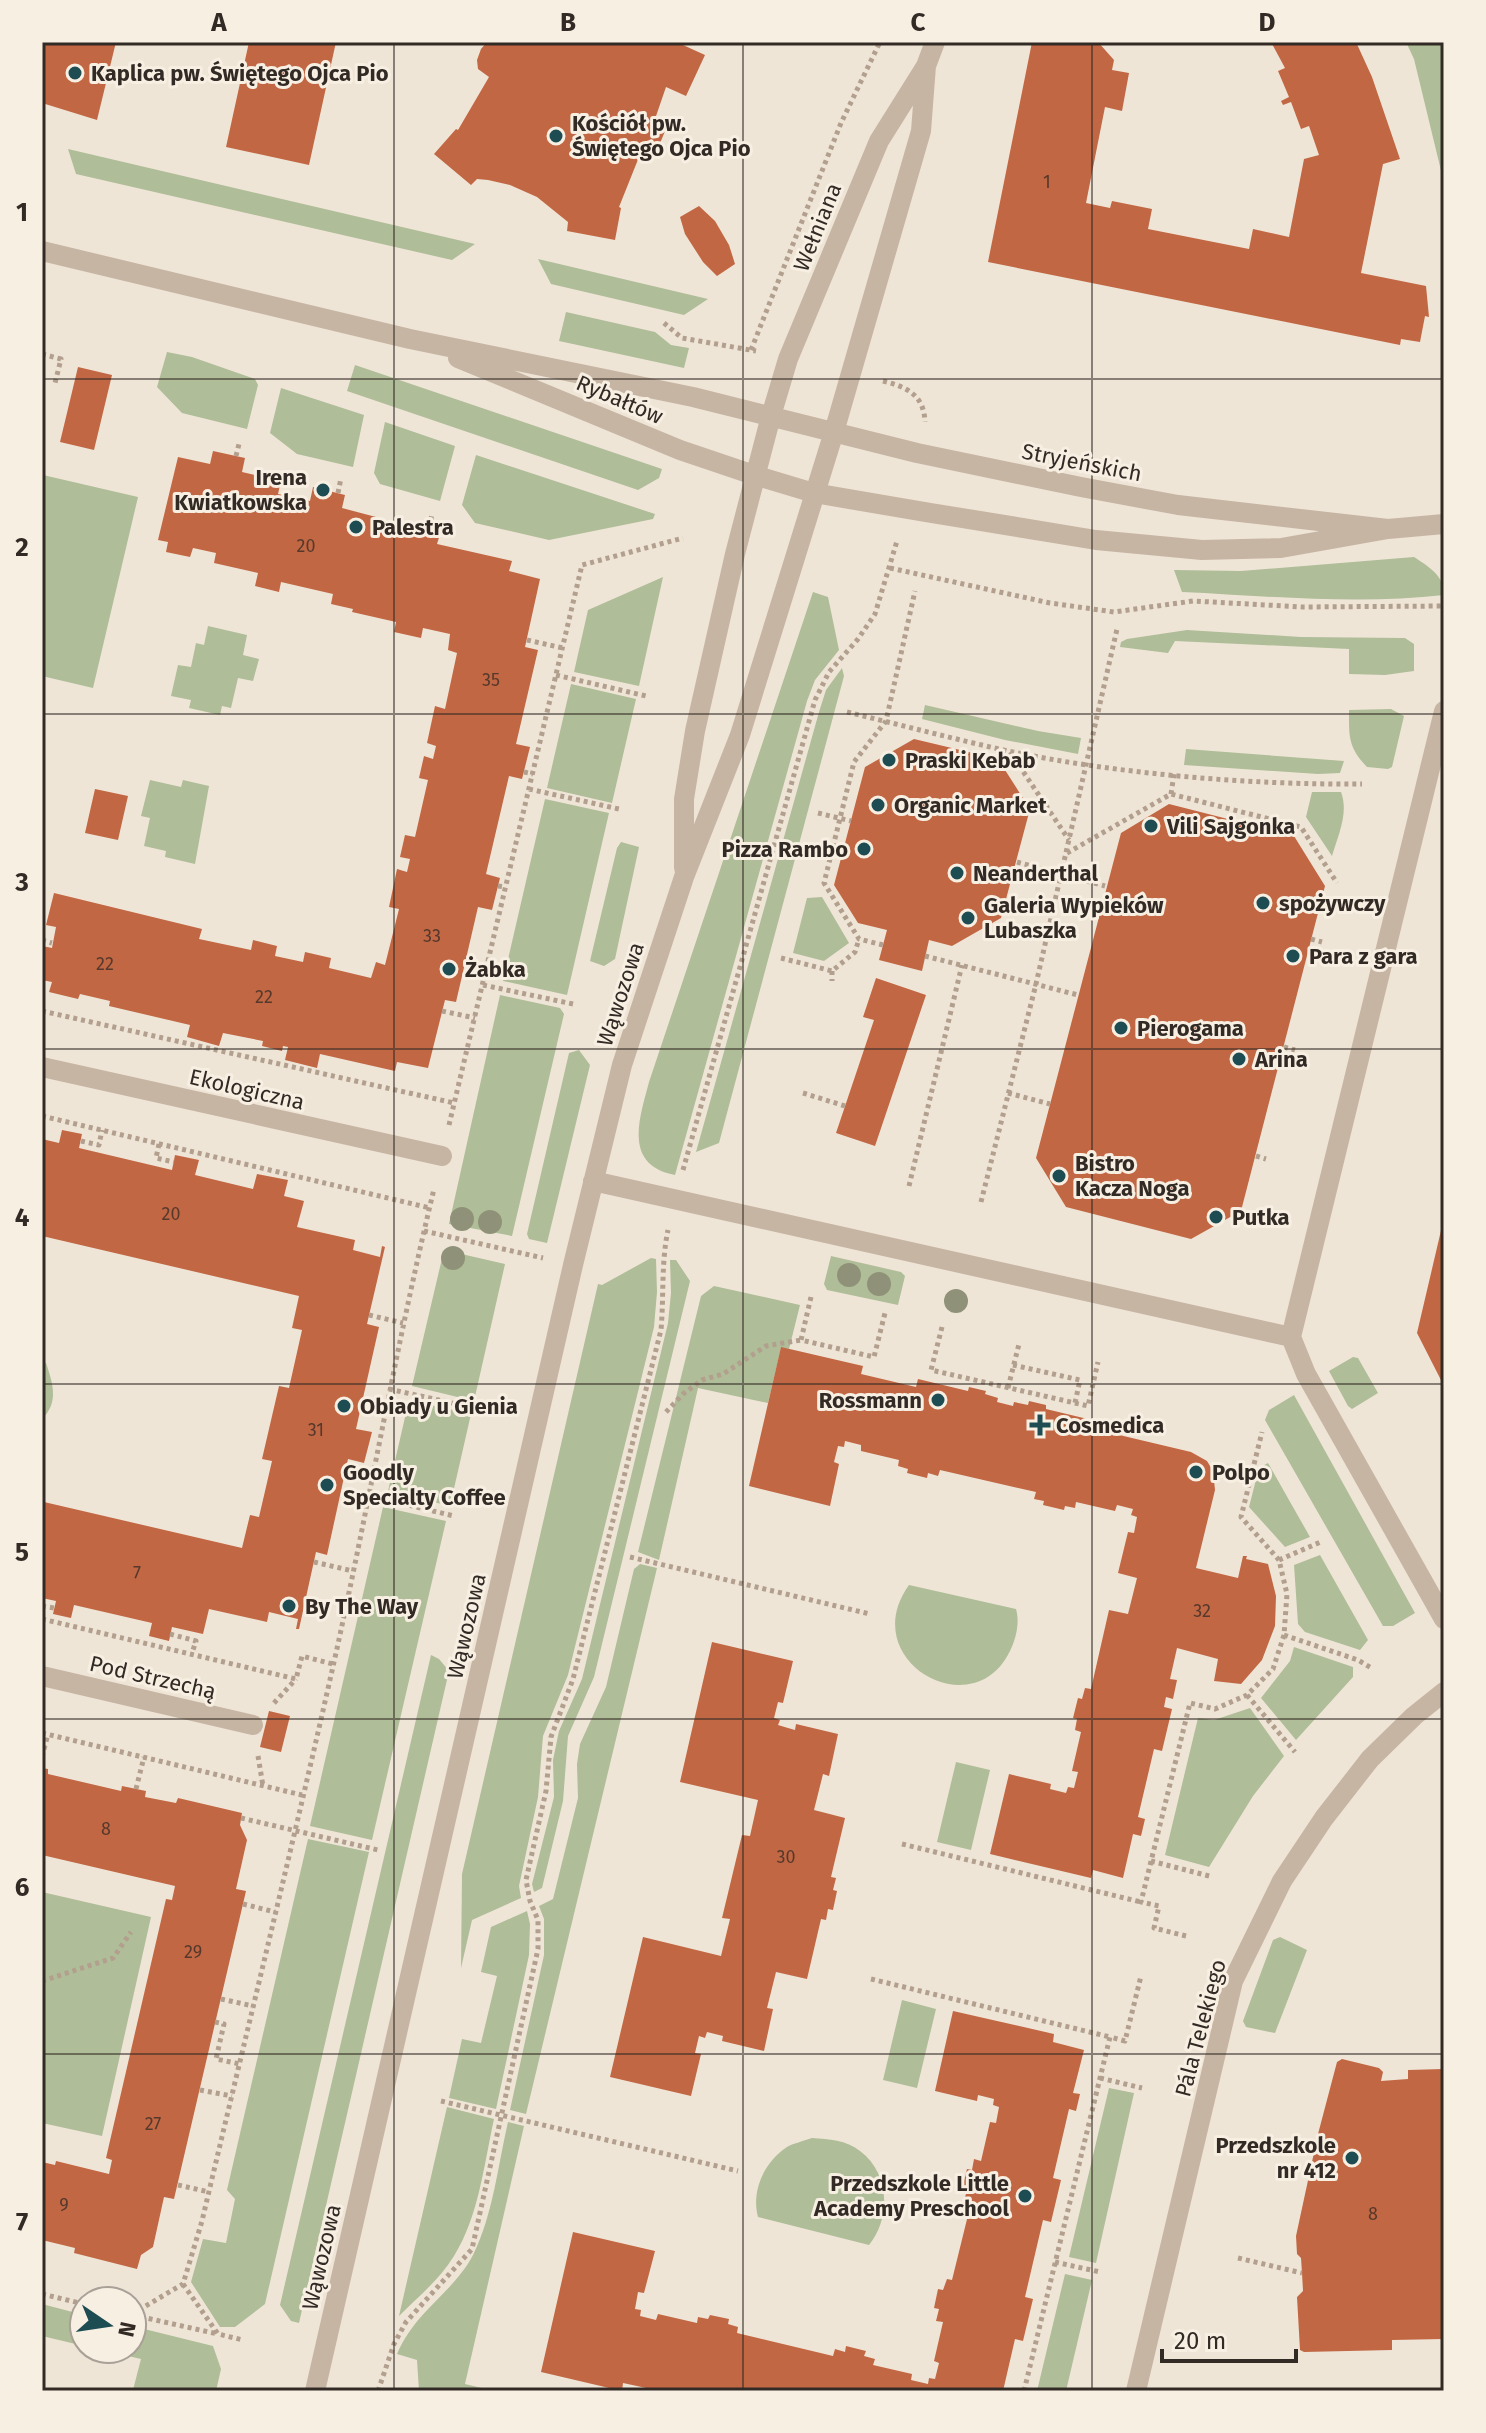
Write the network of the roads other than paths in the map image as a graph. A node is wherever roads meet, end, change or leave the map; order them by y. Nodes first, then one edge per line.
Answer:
1 (935, 42) edge
2 (926, 66) junction
3 (42, 251) edge
4 (410, 339) junction
5 (771, 416) junction
6 (834, 432) junction
7 (754, 475) junction
8 (814, 493) junction
9 (1444, 524) edge
10 (1388, 529) junction
11 (1444, 711) edge
12 (684, 877) junction
13 (42, 1067) edge
14 (442, 1156) road end
15 (593, 1181) junction
16 (1291, 1337) junction
17 (1444, 1619) edge
18 (42, 1676) edge
19 (1444, 1692) edge
20 (253, 1725) dead end
21 (315, 2391) edge
22 (1136, 2391) edge

1 - 2 street, Wełniana
2 - 5 street, Wełniana
2 - 6 street, Wełniana
3 - 4 street, Rybałtów
4 - 5 street, Rybałtów
4 - 7 street, Rybałtów
5 - 6 street, Stryjeńskich
5 - 7 street, Wąwozowa
6 - 8 street, Wąwozowa
6 - 10 street, Stryjeńskich
7 - 8 street, Rybałtów
7 - 12 street, Wąwozowa
8 - 10 street, Stryjeńskich
8 - 12 street, Wąwozowa
9 - 10 street, Stryjeńskich
11 - 16 street
12 - 15 street, Wąwozowa
13 - 14 street, Ekologiczna
15 - 16 street
15 - 21 street, Wąwozowa
16 - 17 street
18 - 20 street, Pod Strzechą
19 - 22 street, Pála Telekiego

